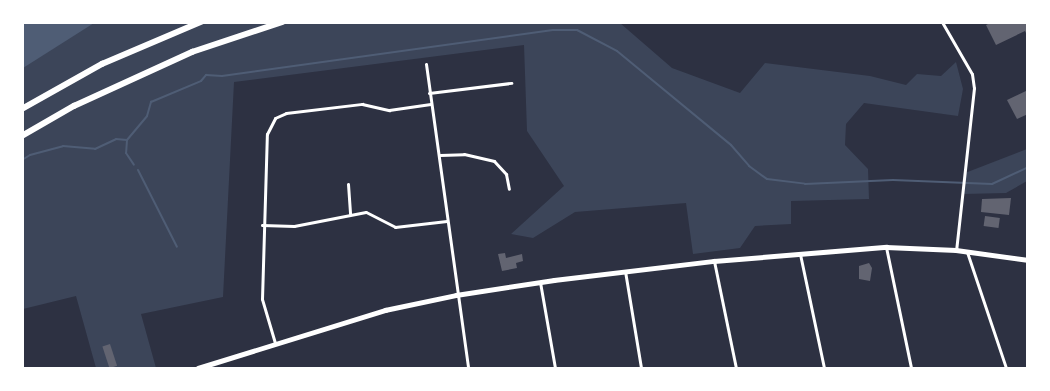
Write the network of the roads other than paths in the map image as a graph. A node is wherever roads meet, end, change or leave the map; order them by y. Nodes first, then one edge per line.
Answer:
1 (201, 22) edge
2 (282, 22) edge
3 (942, 22) edge
4 (426, 64) dead end
5 (511, 83) dead end
6 (429, 93) junction
7 (430, 104) junction
8 (22, 109) edge
9 (22, 136) edge
10 (440, 156) junction
11 (348, 184) dead end
12 (509, 189) dead end
13 (350, 214) junction
14 (447, 221) junction
15 (262, 225) junction
16 (886, 247) junction
17 (956, 250) junction
18 (967, 252) junction
19 (800, 254) junction
20 (1028, 260) edge
21 (714, 261) junction
22 (625, 271) junction
23 (540, 282) junction
24 (456, 295) junction
25 (275, 343) junction
26 (198, 368) edge
27 (468, 368) edge
28 (555, 368) edge
29 (641, 368) edge
30 (736, 368) edge
31 (824, 368) edge
32 (911, 368) edge
33 (1006, 368) edge

1 - 8 highway
2 - 9 highway
3 - 17 street
4 - 6 street
5 - 6 street
6 - 7 street
7 - 10 street
7 - 15 street
10 - 12 street
10 - 14 street
11 - 13 street
13 - 14 street
13 - 15 street
14 - 24 street
15 - 25 street
16 - 17 main road
16 - 19 main road
16 - 32 street
17 - 18 main road
18 - 20 main road
18 - 33 street
19 - 21 main road
19 - 31 street
21 - 22 main road
21 - 30 street
22 - 23 main road
22 - 29 street
23 - 24 main road
23 - 28 street
24 - 25 main road
24 - 27 street
25 - 26 main road

